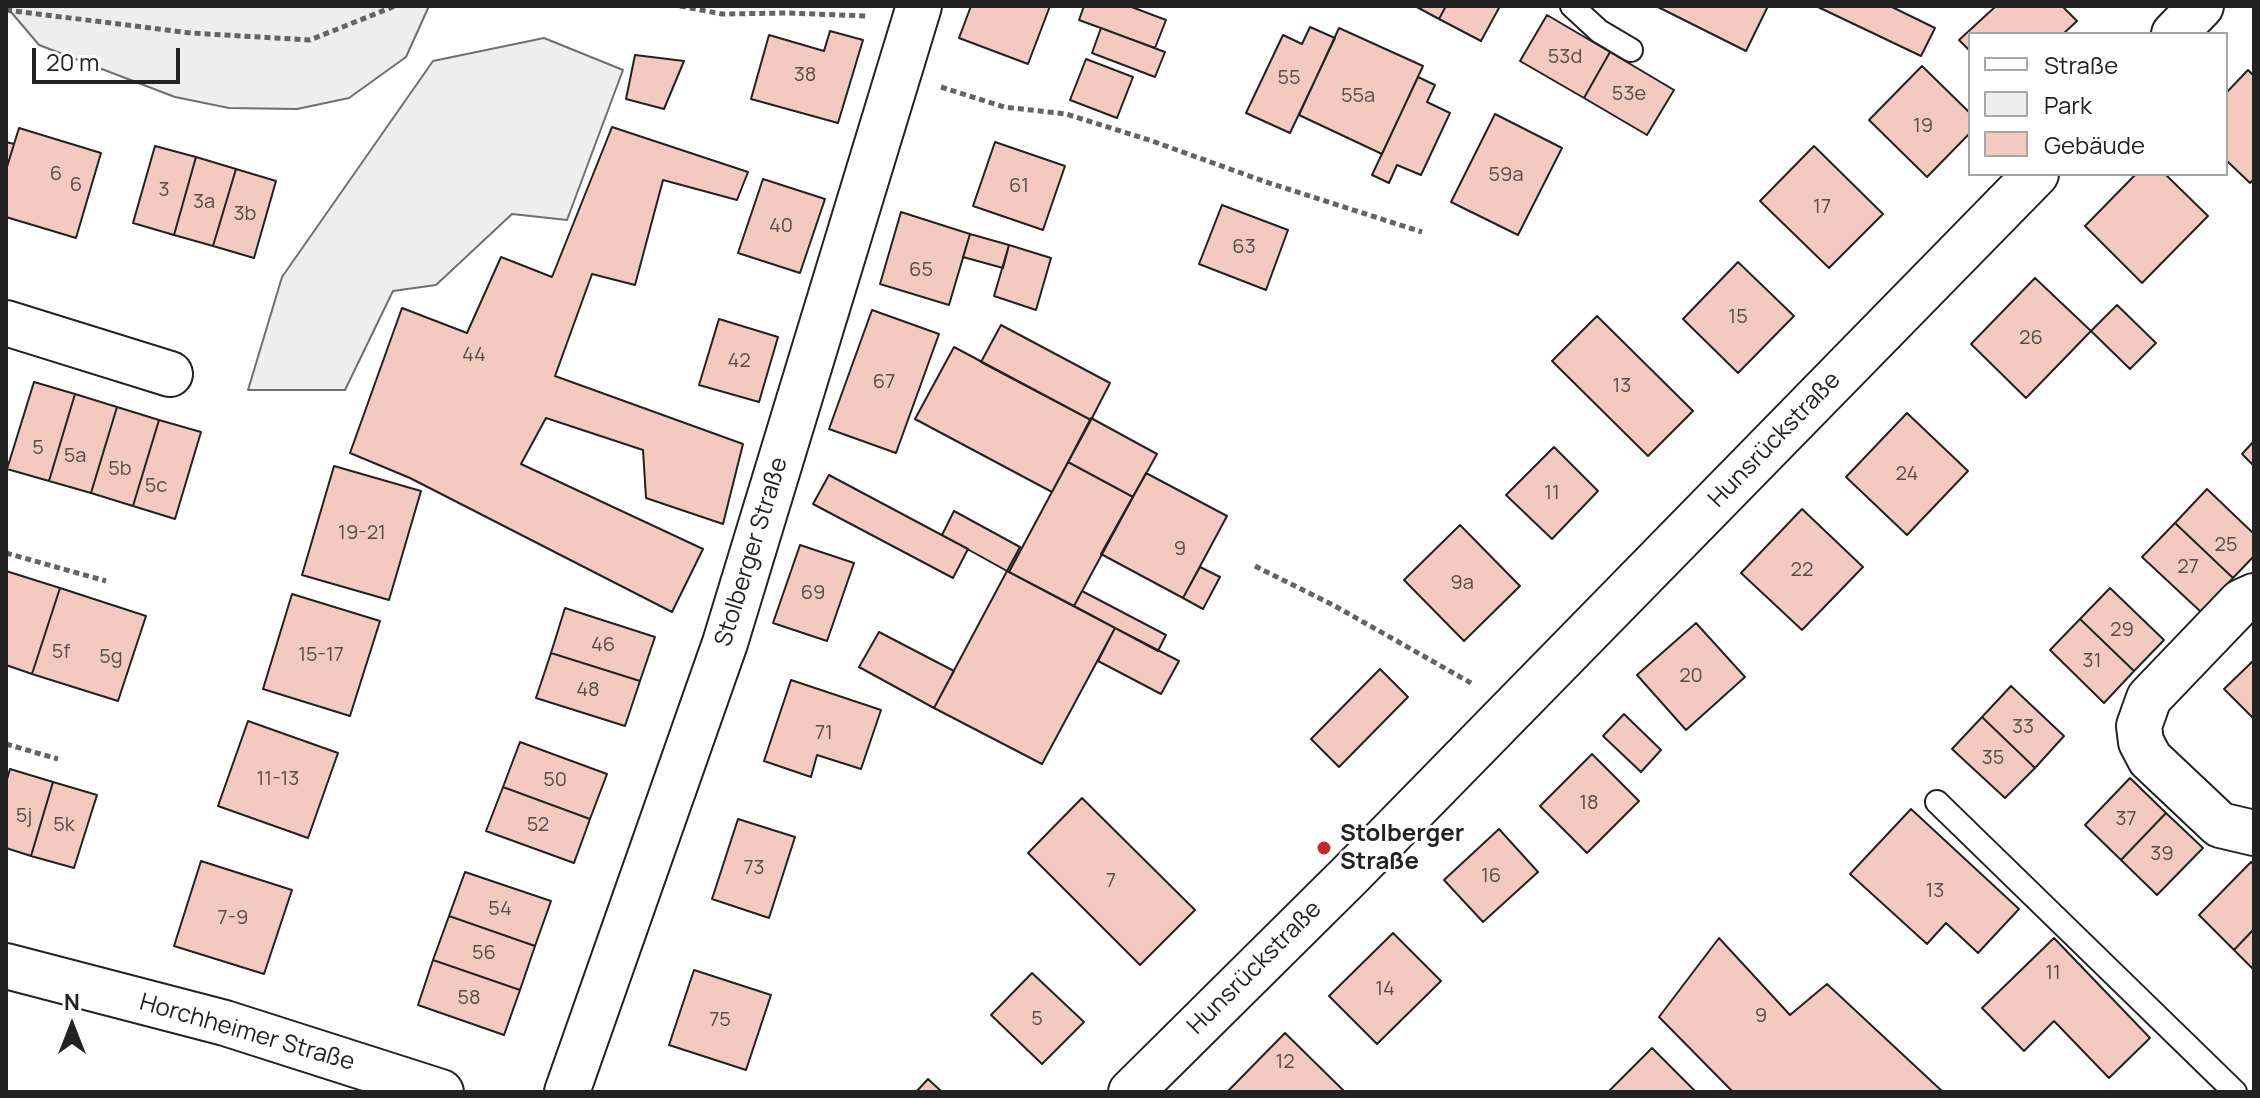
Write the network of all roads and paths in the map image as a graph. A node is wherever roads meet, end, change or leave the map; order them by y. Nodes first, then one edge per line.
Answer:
1 (395, 6) edge
2 (680, 6) edge
3 (1572, 6) edge
4 (2201, 6) edge
5 (6, 10) edge
6 (917, 13) edge
7 (2176, 32) edge
8 (1631, 50) dead end
9 (899, 73) junction
10 (2034, 176) edge
11 (1422, 232) dead end
12 (6, 323) edge
13 (170, 374) dead end
14 (6, 553) edge
15 (1255, 566) dead end
16 (106, 581) dead end
17 (2254, 596) edge
18 (1513, 707) junction
19 (6, 744) edge
20 (58, 759) dead end
21 (1937, 802) dead end
22 (2254, 833) edge
23 (6, 966) edge
24 (441, 1092) edge
25 (567, 1092) edge
26 (1131, 1092) edge
27 (2235, 1092) edge

1 - 5 path
2 - 6 path
3 - 8 lane
4 - 7 street
6 - 9 street, Stolberger Straße
9 - 11 path
9 - 25 street, Stolberger Straße
10 - 18 street, Hunsrückstraße
12 - 13 street
14 - 16 path
15 - 18 path
17 - 22 street
18 - 26 street, Hunsrückstraße
19 - 20 path
21 - 27 lane
23 - 24 street, Horchheimer Straße

